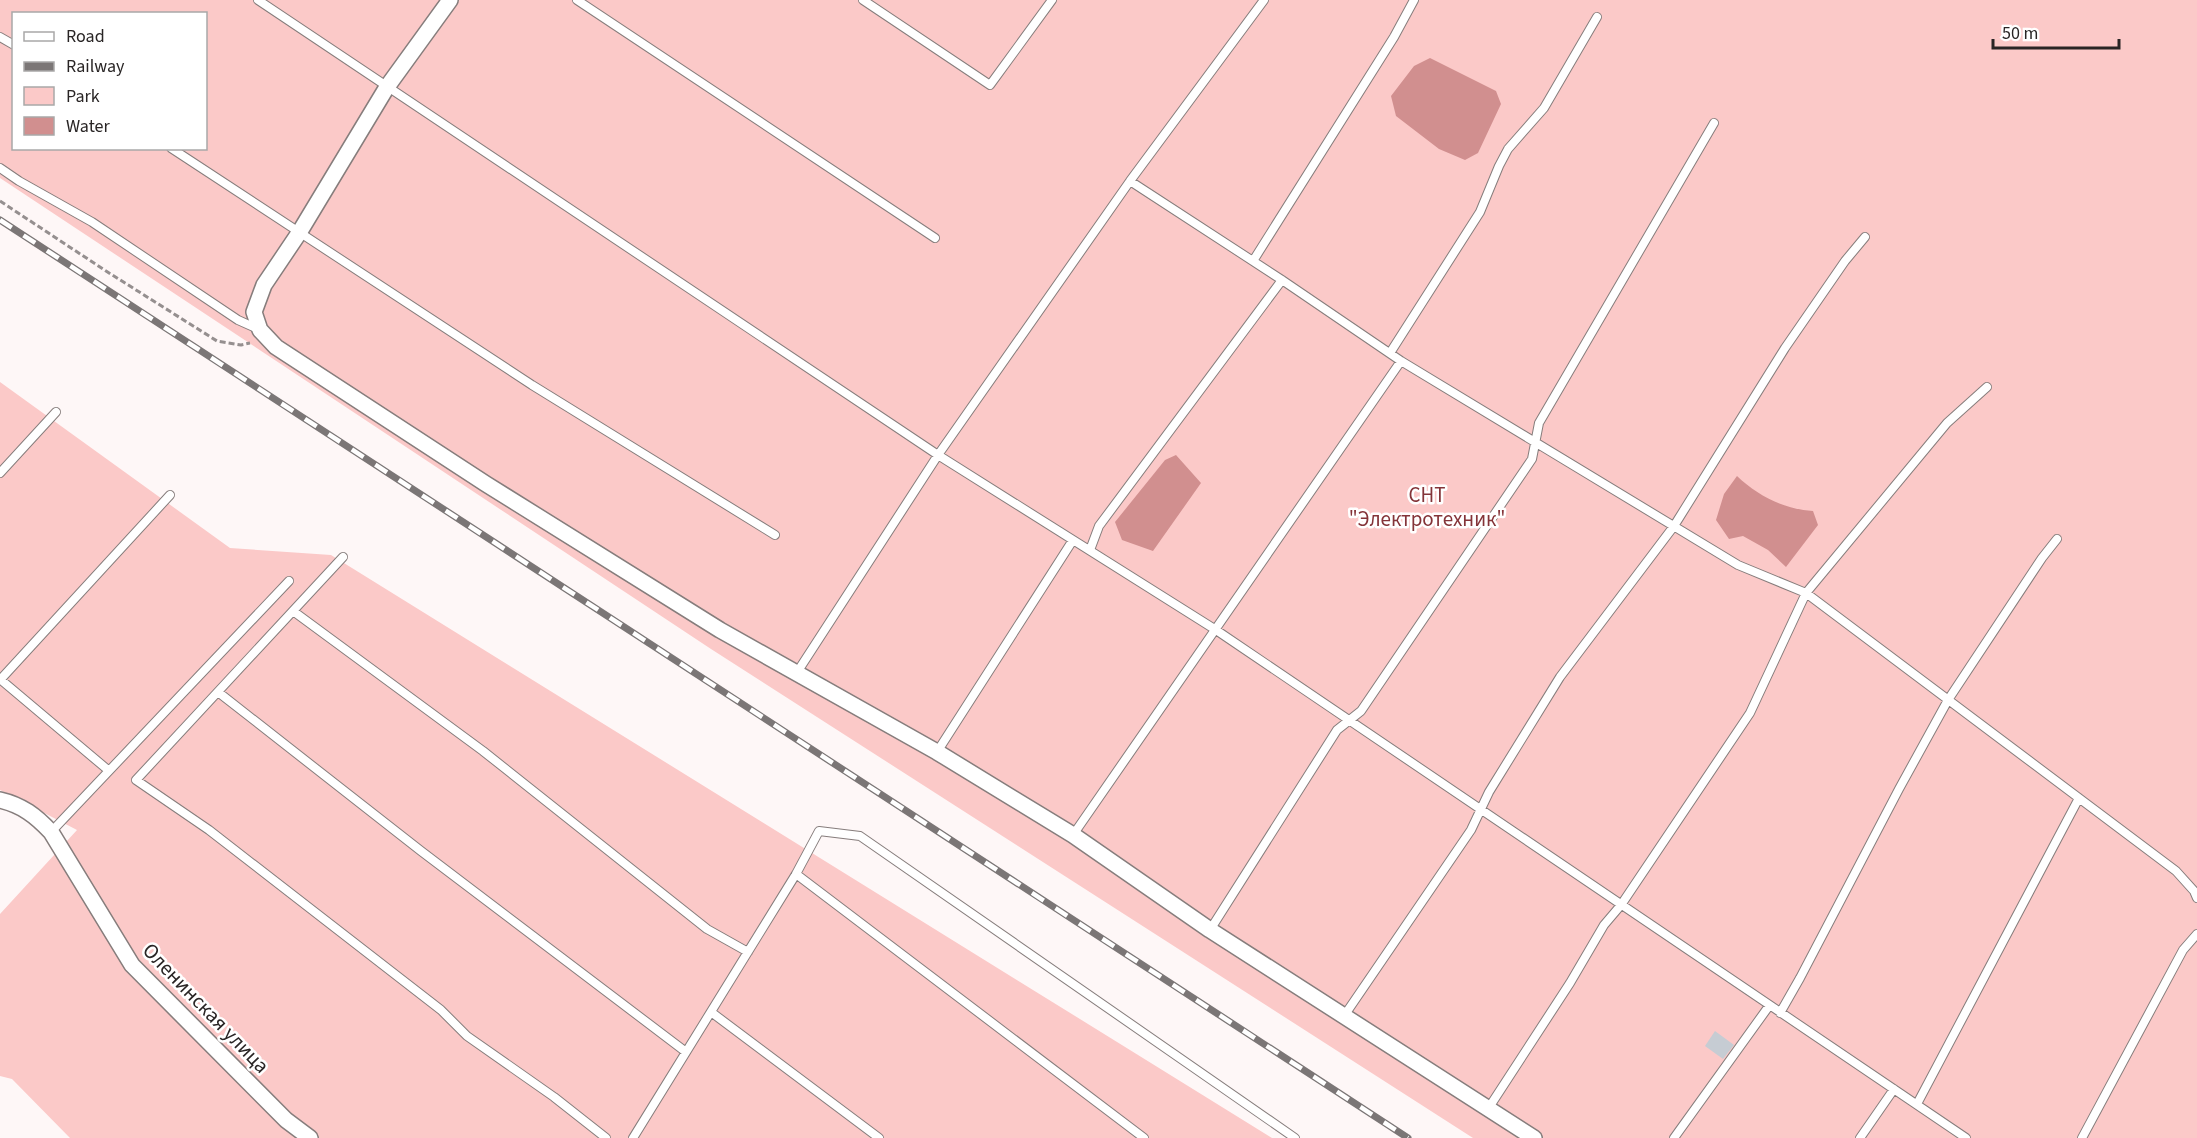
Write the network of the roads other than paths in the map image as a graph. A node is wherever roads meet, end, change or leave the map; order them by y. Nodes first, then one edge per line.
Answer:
1 (258, 0) edge
2 (450, 0) edge
3 (577, 0) edge
4 (862, 0) edge
5 (1052, 0) edge
6 (1264, 0) edge
7 (1414, 0) edge
8 (1597, 17) dead end
9 (387, 87) junction
10 (1714, 123) dead end
11 (174, 150) edge
12 (0, 168) edge
13 (1130, 181) junction
14 (299, 232) junction
15 (1865, 237) dead end
16 (934, 238) dead end
17 (1253, 261) junction
18 (1282, 280) junction
19 (264, 335) junction
20 (1390, 354) junction
21 (1401, 361) junction
22 (1987, 387) dead end
23 (56, 412) dead end
24 (1536, 442) junction
25 (939, 455) junction
26 (0, 473) edge
27 (170, 495) dead end
28 (1674, 526) junction
29 (775, 535) dead end
30 (2057, 539) dead end
31 (1073, 540) junction
32 (1090, 550) junction
33 (343, 557) dead end
34 (289, 581) dead end
35 (1806, 593) junction
36 (293, 611) junction
37 (1216, 630) junction
38 (796, 674) junction
39 (0, 680) edge
40 (218, 692) junction
41 (1948, 700) junction
42 (1349, 720) junction
43 (937, 752) junction
44 (108, 770) junction
45 (2079, 798) junction
46 (0, 800) edge
47 (1481, 810) junction
48 (51, 832) junction
49 (1073, 835) junction
50 (796, 874) junction
51 (2197, 898) edge
52 (1622, 905) junction
53 (1210, 930) junction
54 (2197, 933) edge
55 (748, 952) junction
56 (1769, 1006) junction
57 (711, 1011) junction
58 (1780, 1013) junction
59 (1344, 1016) junction
60 (686, 1052) junction
61 (1894, 1089) junction
62 (1917, 1104) junction
63 (1488, 1109) junction
64 (310, 1138) edge
65 (606, 1138) edge
66 (633, 1138) edge
67 (879, 1138) edge
68 (1144, 1138) edge
69 (1295, 1138) edge
70 (1534, 1138) edge
71 (1674, 1138) edge
72 (1860, 1138) edge
73 (1966, 1138) edge
74 (2082, 1138) edge

1 - 9 lane
2 - 9 street
3 - 16 lane
4 - 5 lane
6 - 13 lane
7 - 17 lane
8 - 20 lane
9 - 14 street
9 - 25 lane
10 - 24 lane
11 - 14 lane
12 - 19 lane
13 - 17 lane
13 - 25 lane
14 - 19 street
14 - 29 lane
15 - 28 lane
17 - 18 lane
18 - 20 lane
18 - 32 lane
19 - 38 street
20 - 21 lane
21 - 24 lane
21 - 37 lane
22 - 35 lane
23 - 26 lane
24 - 28 lane
24 - 42 lane
25 - 31 lane
25 - 38 lane
27 - 39 lane
28 - 35 lane
28 - 47 lane
30 - 41 lane
31 - 32 lane
31 - 43 lane
32 - 37 lane
33 - 36 lane
34 - 44 lane
35 - 41 lane
35 - 52 lane
36 - 40 lane
36 - 55 lane
37 - 42 lane
37 - 49 lane
38 - 43 street
39 - 44 lane
40 - 60 lane
40 - 65 lane
41 - 45 lane
41 - 58 lane
42 - 47 lane
42 - 53 lane
43 - 49 street
44 - 48 lane
45 - 51 lane
45 - 62 lane
46 - 48 street, Оленинская улица
47 - 52 lane
47 - 59 lane
48 - 64 street, Оленинская улица
49 - 53 street
50 - 55 lane
50 - 68 lane
50 - 69 lane
52 - 56 lane
52 - 63 lane
53 - 59 street
54 - 74 lane
55 - 57 lane
56 - 58 lane
56 - 71 lane
57 - 60 lane
57 - 67 lane
58 - 61 lane
59 - 63 street
60 - 66 lane
61 - 62 lane
61 - 72 lane
62 - 73 lane
63 - 70 street

